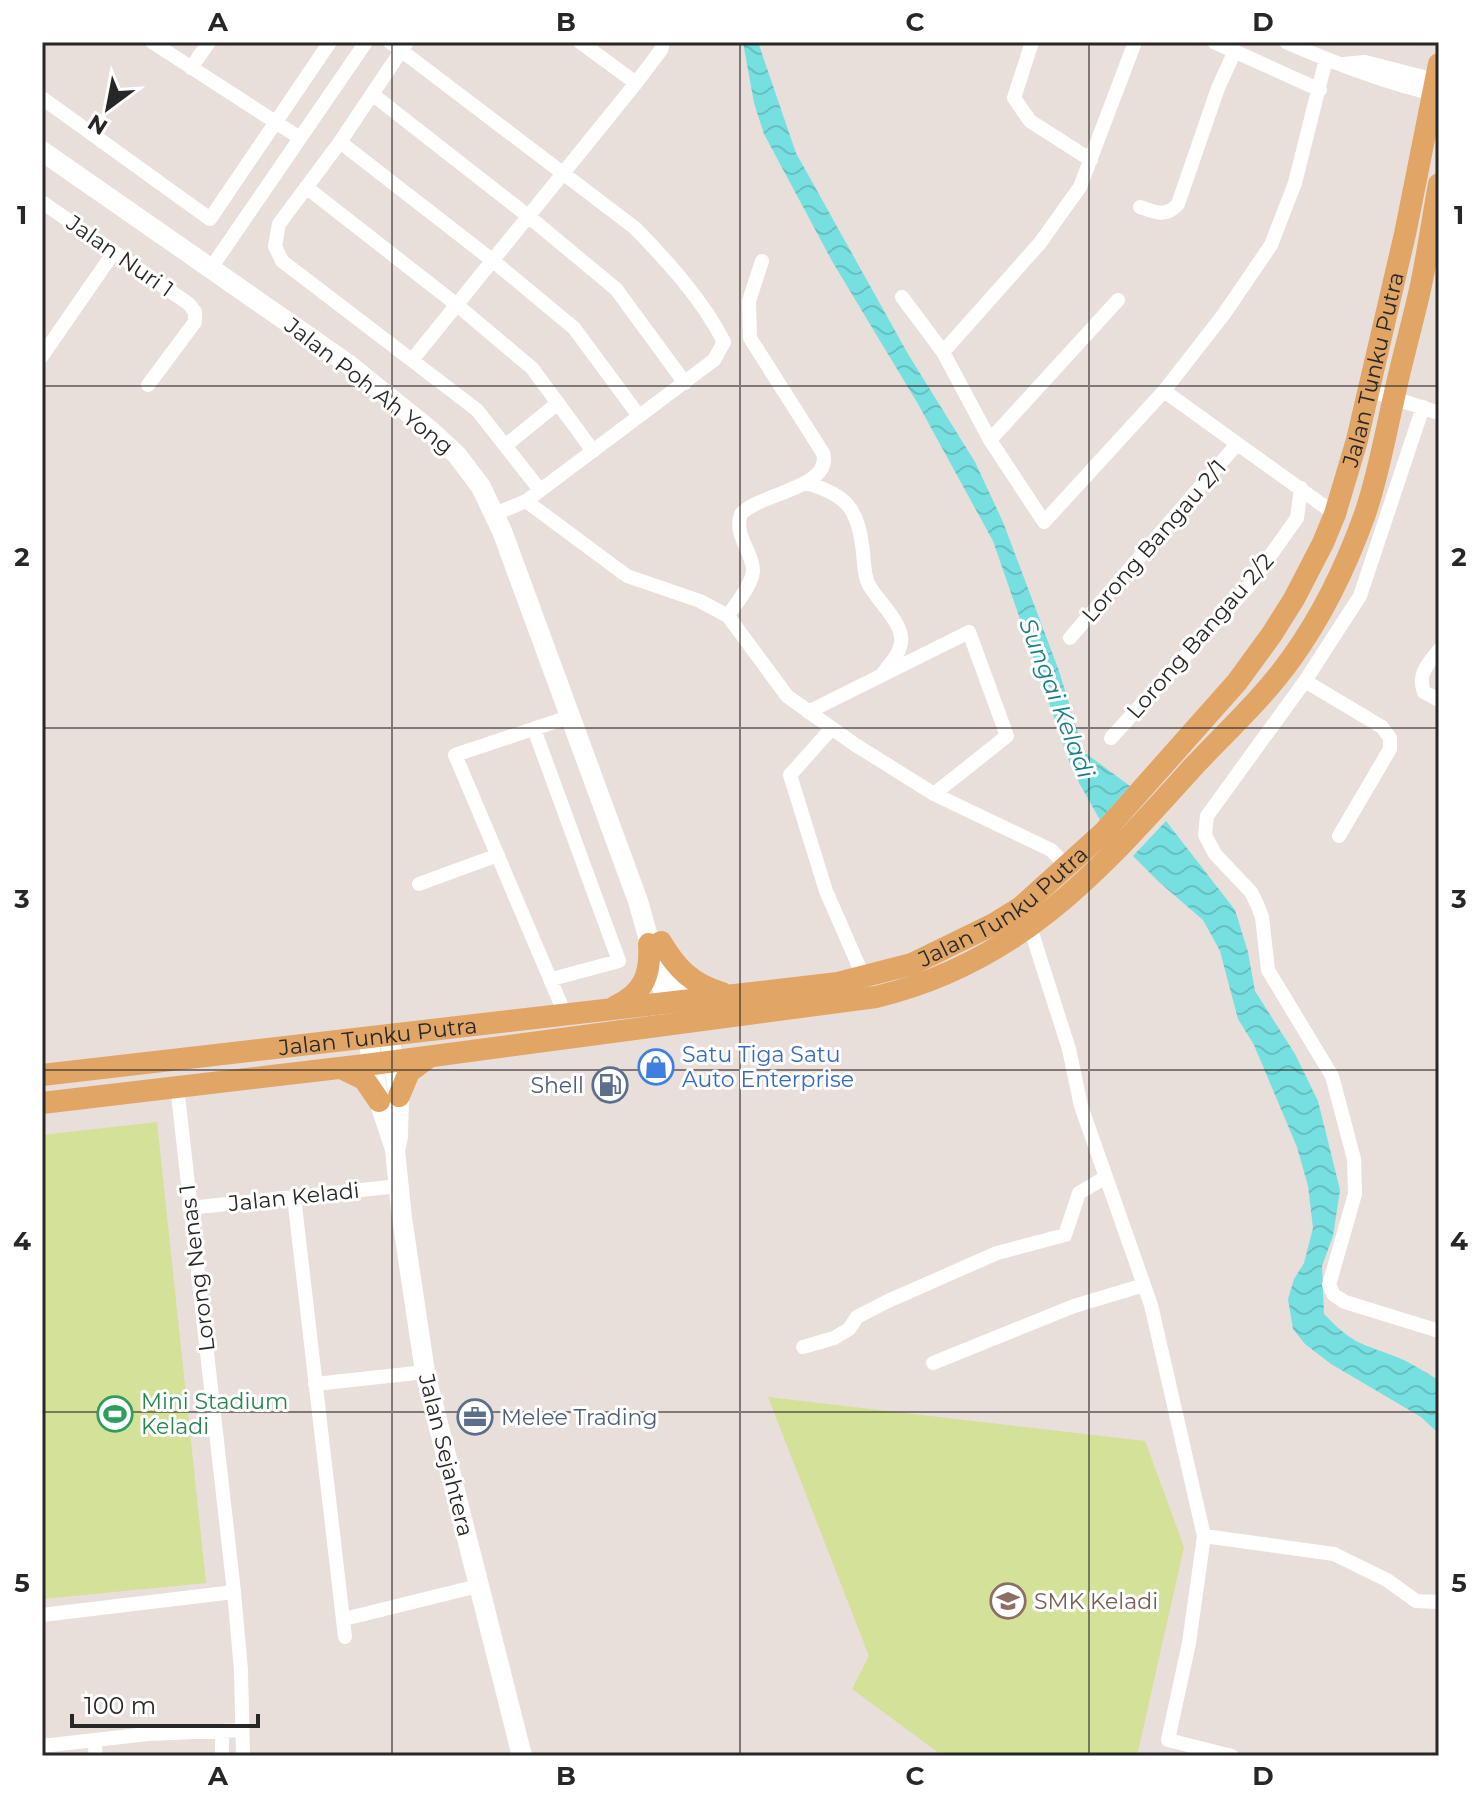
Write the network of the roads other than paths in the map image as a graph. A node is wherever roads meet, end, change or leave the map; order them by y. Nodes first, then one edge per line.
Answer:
1 (152, 42) edge
2 (209, 42) edge
3 (330, 42) edge
4 (366, 42) edge
5 (580, 42) edge
6 (663, 42) edge
7 (1032, 42) edge
8 (1135, 42) edge
9 (1214, 42) edge
10 (1286, 42) edge
11 (399, 45) edge
12 (1234, 53) junction
13 (1326, 59) junction
14 (191, 68) junction
15 (1412, 81) junction
16 (636, 83) junction
17 (1436, 84) edge
18 (1320, 90) junction
19 (372, 94) junction
20 (42, 98) edge
21 (274, 121) junction
22 (300, 138) junction
23 (340, 142) junction
24 (43, 154) edge
25 (1091, 160) junction
26 (563, 173) junction
27 (1439, 184) edge
28 (306, 187) junction
29 (42, 202) edge
30 (1140, 207) dead end
31 (528, 216) junction
32 (114, 252) junction
33 (492, 260) junction
34 (762, 261) dead end
35 (211, 268) junction
36 (902, 297) dead end
37 (1118, 300) dead end
38 (457, 305) junction
39 (943, 352) junction
40 (42, 356) edge
41 (412, 360) junction
42 (685, 383) junction
43 (148, 385) dead end
44 (1369, 390) junction
45 (1164, 391) junction
46 (1394, 397) junction
47 (558, 403) junction
48 (1423, 407) junction
49 (1439, 413) edge
50 (639, 416) junction
51 (990, 440) junction
52 (1237, 444) junction
53 (506, 445) junction
54 (593, 451) junction
55 (825, 461) junction
56 (806, 483) junction
57 (1301, 488) junction
58 (540, 490) junction
59 (834, 494) junction
60 (526, 501) junction
61 (495, 514) junction
62 (1335, 514) junction
63 (728, 616) junction
64 (1070, 638) dead end
65 (1439, 650) edge
66 (882, 674) junction
67 (1305, 681) junction
68 (1439, 700) edge
69 (808, 712) junction
70 (569, 717) junction
71 (832, 728) junction
72 (534, 729) junction
73 (1111, 738) dead end
74 (934, 794) junction
75 (1151, 797) junction
76 (1339, 836) dead end
77 (1111, 841) junction
78 (498, 855) junction
79 (1068, 867) junction
80 (419, 884) dead end
81 (1030, 927) junction
82 (655, 943) junction
83 (864, 978) junction
84 (552, 979) junction
85 (754, 992) junction
86 (675, 1001) junction
87 (612, 1009) junction
88 (565, 1014) junction
89 (681, 1023) junction
90 (378, 1036) junction
91 (442, 1054) junction
92 (383, 1062) junction
93 (340, 1068) junction
94 (42, 1075) edge
95 (177, 1086) junction
96 (389, 1098) junction
97 (42, 1103) edge
98 (1106, 1177) junction
99 (399, 1186) junction
100 (294, 1197) junction
101 (189, 1208) junction
102 (1144, 1285) junction
103 (1439, 1331) edge
104 (803, 1347) dead end
105 (933, 1363) dead end
106 (425, 1372) junction
107 (315, 1384) junction
108 (1204, 1536) junction
109 (478, 1586) junction
110 (234, 1592) junction
111 (1439, 1602) edge
112 (42, 1615) edge
113 (344, 1619) junction
114 (345, 1637) dead end
115 (242, 1730) junction
116 (222, 1731) junction
117 (94, 1740) junction
118 (42, 1746) edge
119 (96, 1756) edge
120 (222, 1756) edge
121 (243, 1756) edge
122 (522, 1756) edge
123 (1232, 1756) edge

1 - 14 street
2 - 14 street
3 - 21 street
4 - 22 street
5 - 16 street
6 - 16 street
7 - 25 street
8 - 25 street
9 - 12 street
10 - 13 street
11 - 19 street
11 - 26 street
12 - 18 street
12 - 30 street
13 - 15 street
13 - 18 street
14 - 21 street
15 - 17 street
15 - 17 street
15 - 17 street
16 - 26 street
17 - 44 main road, Jalan Tunku Putra
18 - 45 street
19 - 23 street
19 - 31 street
20 - 21 street
21 - 22 street
22 - 35 street
23 - 28 street
23 - 33 street
24 - 35 main road, Jalan Poh Ah Yong
25 - 39 street
26 - 31 street
26 - 42 street
27 - 46 main road, Jalan Tunku Putra
28 - 38 street
28 - 41 street
29 - 32 street, Jalan Nuri 1
31 - 33 street
31 - 42 street
32 - 40 street
32 - 43 street, Jalan Nuri 1
33 - 38 street
33 - 50 street
34 - 55 street
35 - 61 main road, Jalan Poh Ah Yong
36 - 39 street
37 - 51 street
38 - 41 street
38 - 47 street
39 - 51 street
41 - 53 street
42 - 50 street
44 - 46 street
44 - 62 main road, Jalan Tunku Putra
45 - 51 street
45 - 52 street
46 - 48 street
46 - 75 main road, Jalan Tunku Putra
47 - 53 street
47 - 54 street
48 - 49 street
48 - 67 street
50 - 54 street
52 - 57 street
52 - 64 street, Lorong Bangau 2/1
53 - 58 street
54 - 58 street
55 - 56 street
55 - 59 street
56 - 59 street
56 - 63 street
57 - 62 street
57 - 73 street, Lorong Bangau 2/2
58 - 60 street
59 - 66 street
60 - 61 street
60 - 63 street
61 - 70 main road, Jalan Poh Ah Yong
62 - 75 main road, Jalan Tunku Putra
63 - 69 street
65 - 68 street
66 - 69 street
66 - 74 street
67 - 76 street
67 - 103 street
69 - 71 street
70 - 72 street
70 - 82 main road, Jalan Poh Ah Yong
71 - 74 street
71 - 83 street
72 - 78 street
72 - 84 street
74 - 79 street
75 - 77 main road, Jalan Tunku Putra
77 - 79 main road, Jalan Tunku Putra
77 - 81 main road, Jalan Tunku Putra
78 - 80 street
78 - 84 street
79 - 83 main road, Jalan Tunku Putra
81 - 89 main road, Jalan Tunku Putra
81 - 98 street
82 - 85 main road
82 - 86 main road, Jalan Poh Ah Yong
82 - 87 main road
83 - 85 main road, Jalan Tunku Putra
84 - 88 street
85 - 86 main road, Jalan Tunku Putra
86 - 87 main road, Jalan Tunku Putra
86 - 89 main road, Jalan Poh Ah Yong
87 - 88 main road, Jalan Tunku Putra
88 - 90 main road, Jalan Tunku Putra
89 - 91 main road, Jalan Tunku Putra
90 - 92 main road, Jalan Sejahtera
90 - 94 main road, Jalan Tunku Putra
91 - 92 main road, Jalan Tunku Putra
91 - 96 main road
92 - 93 main road, Jalan Tunku Putra
92 - 96 main road, Jalan Sejahtera
93 - 95 main road, Jalan Tunku Putra
93 - 96 main road
95 - 97 main road, Jalan Tunku Putra
95 - 101 street, Lorong Nenas 1
96 - 99 main road, Jalan Sejahtera
98 - 102 street
98 - 104 street
99 - 100 street, Jalan Keladi
99 - 106 main road, Jalan Sejahtera
100 - 101 street, Jalan Keladi
100 - 107 street
101 - 110 street, Lorong Nenas 1
102 - 105 street
102 - 108 street
106 - 107 street
106 - 109 main road, Jalan Sejahtera
107 - 113 street
108 - 111 street
108 - 123 street
109 - 113 street
109 - 122 main road, Jalan Sejahtera
110 - 112 street
110 - 115 street, Lorong Nenas 1
113 - 114 street
115 - 116 street
115 - 121 street, Lorong Nenas 1
116 - 117 street
116 - 120 street
117 - 118 street
117 - 119 street

